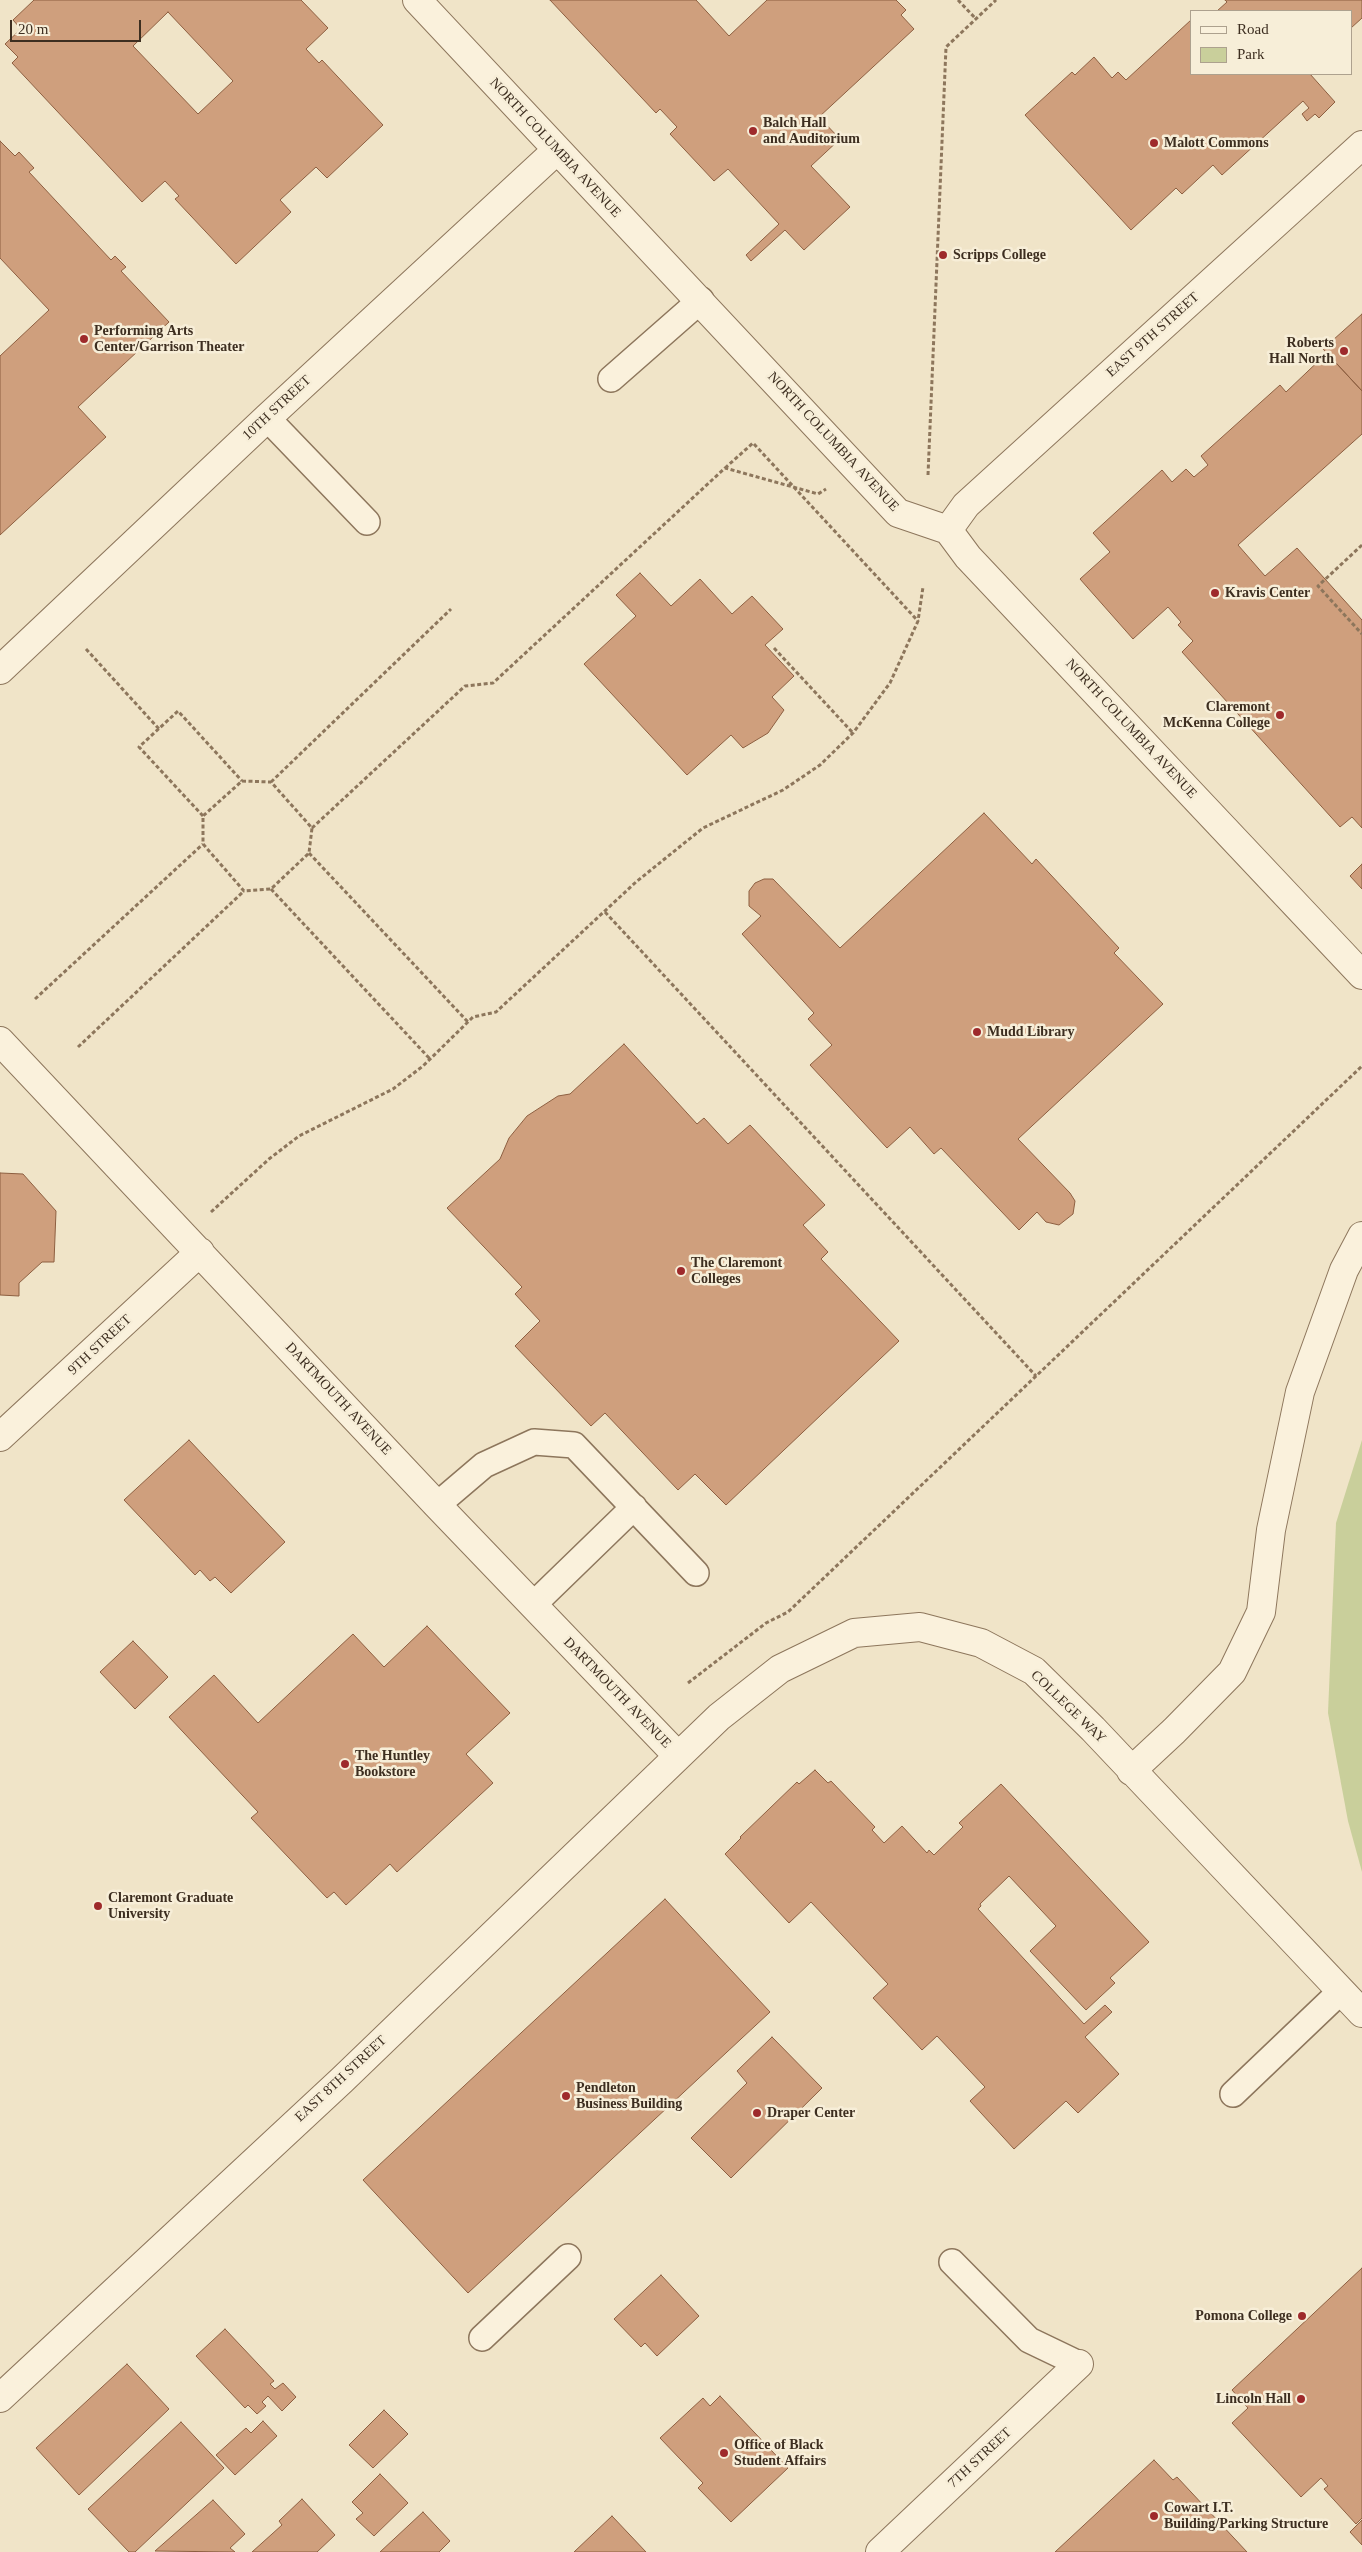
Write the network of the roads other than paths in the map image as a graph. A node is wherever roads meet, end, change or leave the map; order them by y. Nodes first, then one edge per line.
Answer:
1 (416, 0) edge
2 (1362, 145) edge
3 (557, 150) junction
4 (701, 300) junction
5 (611, 379) dead end
6 (267, 418) junction
7 (367, 522) dead end
8 (948, 530) junction
9 (0, 670) edge
10 (1362, 975) edge
11 (0, 1040) edge
12 (1362, 1236) edge
13 (192, 1244) junction
14 (0, 1437) edge
15 (437, 1506) junction
16 (634, 1507) junction
17 (696, 1574) dead end
18 (533, 1605) junction
19 (678, 1756) junction
20 (1132, 1771) junction
21 (1341, 1991) junction
22 (1362, 2013) edge
23 (1233, 2094) dead end
24 (568, 2257) dead end
25 (952, 2262) dead end
26 (482, 2338) dead end
27 (1079, 2364) joint
28 (0, 2398) edge
29 (880, 2552) edge

1 - 3 street, NORTH COLUMBIA AVENUE
2 - 8 street, EAST 9TH STREET
3 - 4 street, NORTH COLUMBIA AVENUE
3 - 6 street, 10TH STREET
4 - 5 lane
4 - 8 street, NORTH COLUMBIA AVENUE
6 - 7 lane
6 - 9 street, 10TH STREET
8 - 10 street, NORTH COLUMBIA AVENUE
11 - 13 street, DARTMOUTH AVENUE
12 - 20 street
13 - 14 street, 9TH STREET
13 - 15 street, DARTMOUTH AVENUE
15 - 16 lane
15 - 18 street, DARTMOUTH AVENUE
16 - 17 lane
16 - 18 lane
18 - 19 street, DARTMOUTH AVENUE
19 - 20 street, COLLEGE WAY
19 - 28 street, EAST 8TH STREET
20 - 21 street, COLLEGE WAY
21 - 22 street, COLLEGE WAY
21 - 23 lane
24 - 26 lane
25 - 27 lane
27 - 29 street, 7TH STREET

